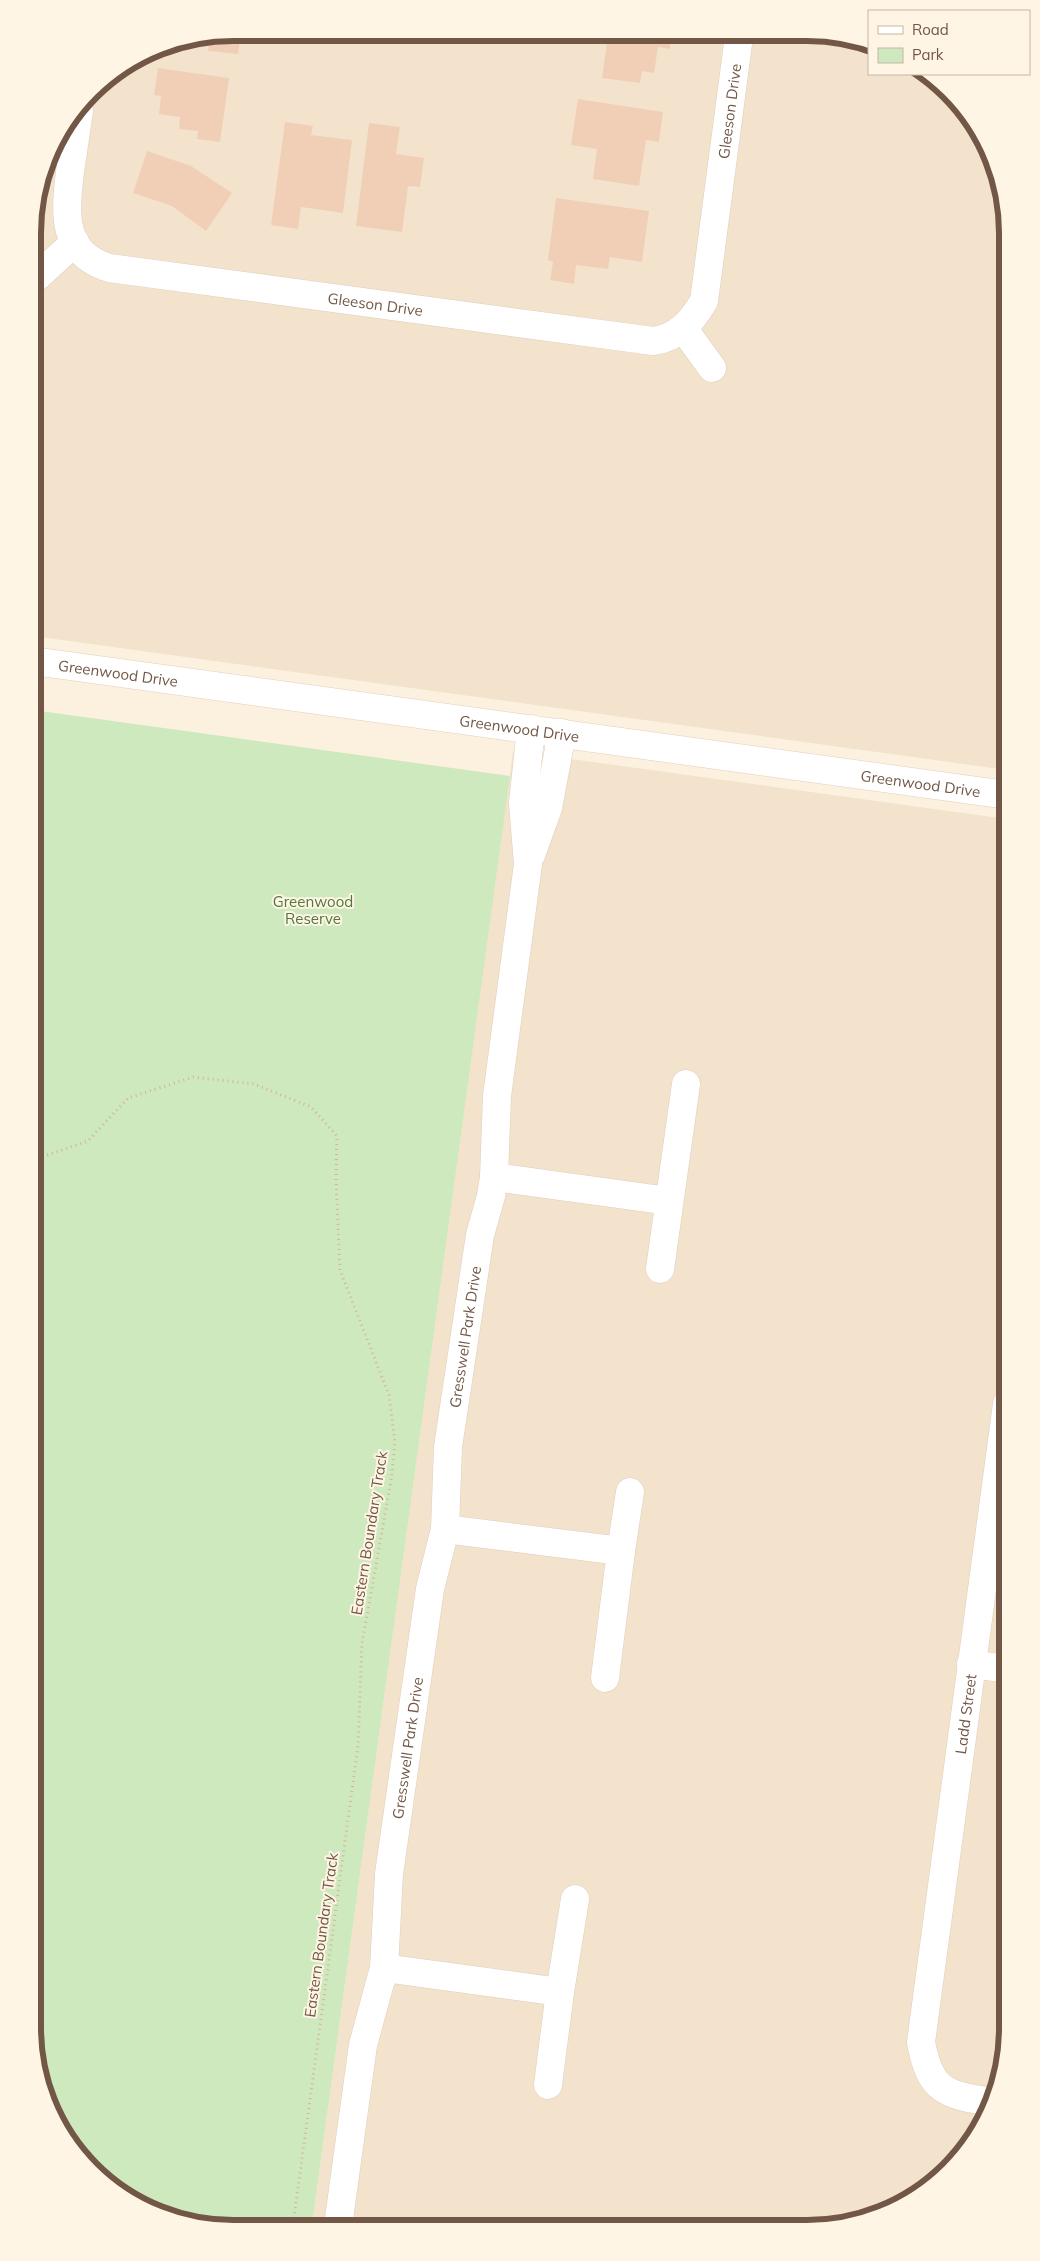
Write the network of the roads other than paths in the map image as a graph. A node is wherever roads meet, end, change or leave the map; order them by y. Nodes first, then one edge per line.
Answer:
1 (738, 41) edge
2 (78, 121) edge
3 (75, 242) junction
4 (41, 273) edge
5 (683, 328) junction
6 (712, 368) dead end
7 (41, 662) edge
8 (531, 730) junction
9 (562, 734) junction
10 (999, 794) edge
11 (528, 864) junction
12 (686, 1084) dead end
13 (494, 1176) junction
14 (669, 1201) junction
15 (660, 1269) dead end
16 (999, 1462) edge
17 (630, 1492) dead end
18 (445, 1529) junction
19 (621, 1551) junction
20 (971, 1664) junction
21 (999, 1668) edge
22 (605, 1678) dead end
23 (575, 1899) dead end
24 (384, 1968) junction
25 (560, 1992) junction
26 (548, 2085) dead end
27 (985, 2101) edge
28 (339, 2220) edge

1 - 5 street, Gleeson Drive
2 - 3 street, Gleeson Drive
3 - 4 street
3 - 5 street, Gleeson Drive
5 - 6 street
7 - 8 street, Greenwood Drive
8 - 9 street, Greenwood Drive
8 - 11 street, Gresswell Park Drive
9 - 10 street, Greenwood Drive
9 - 11 street, Gresswell Park Drive
11 - 13 street, Gresswell Park Drive
12 - 14 street
13 - 14 street
13 - 18 street, Gresswell Park Drive
14 - 15 street
16 - 20 street, Ladd Street
17 - 19 street
18 - 19 street
18 - 24 street, Gresswell Park Drive
19 - 22 street
20 - 21 street
20 - 27 street, Ladd Street
23 - 25 street
24 - 25 street
24 - 28 street, Gresswell Park Drive
25 - 26 street

